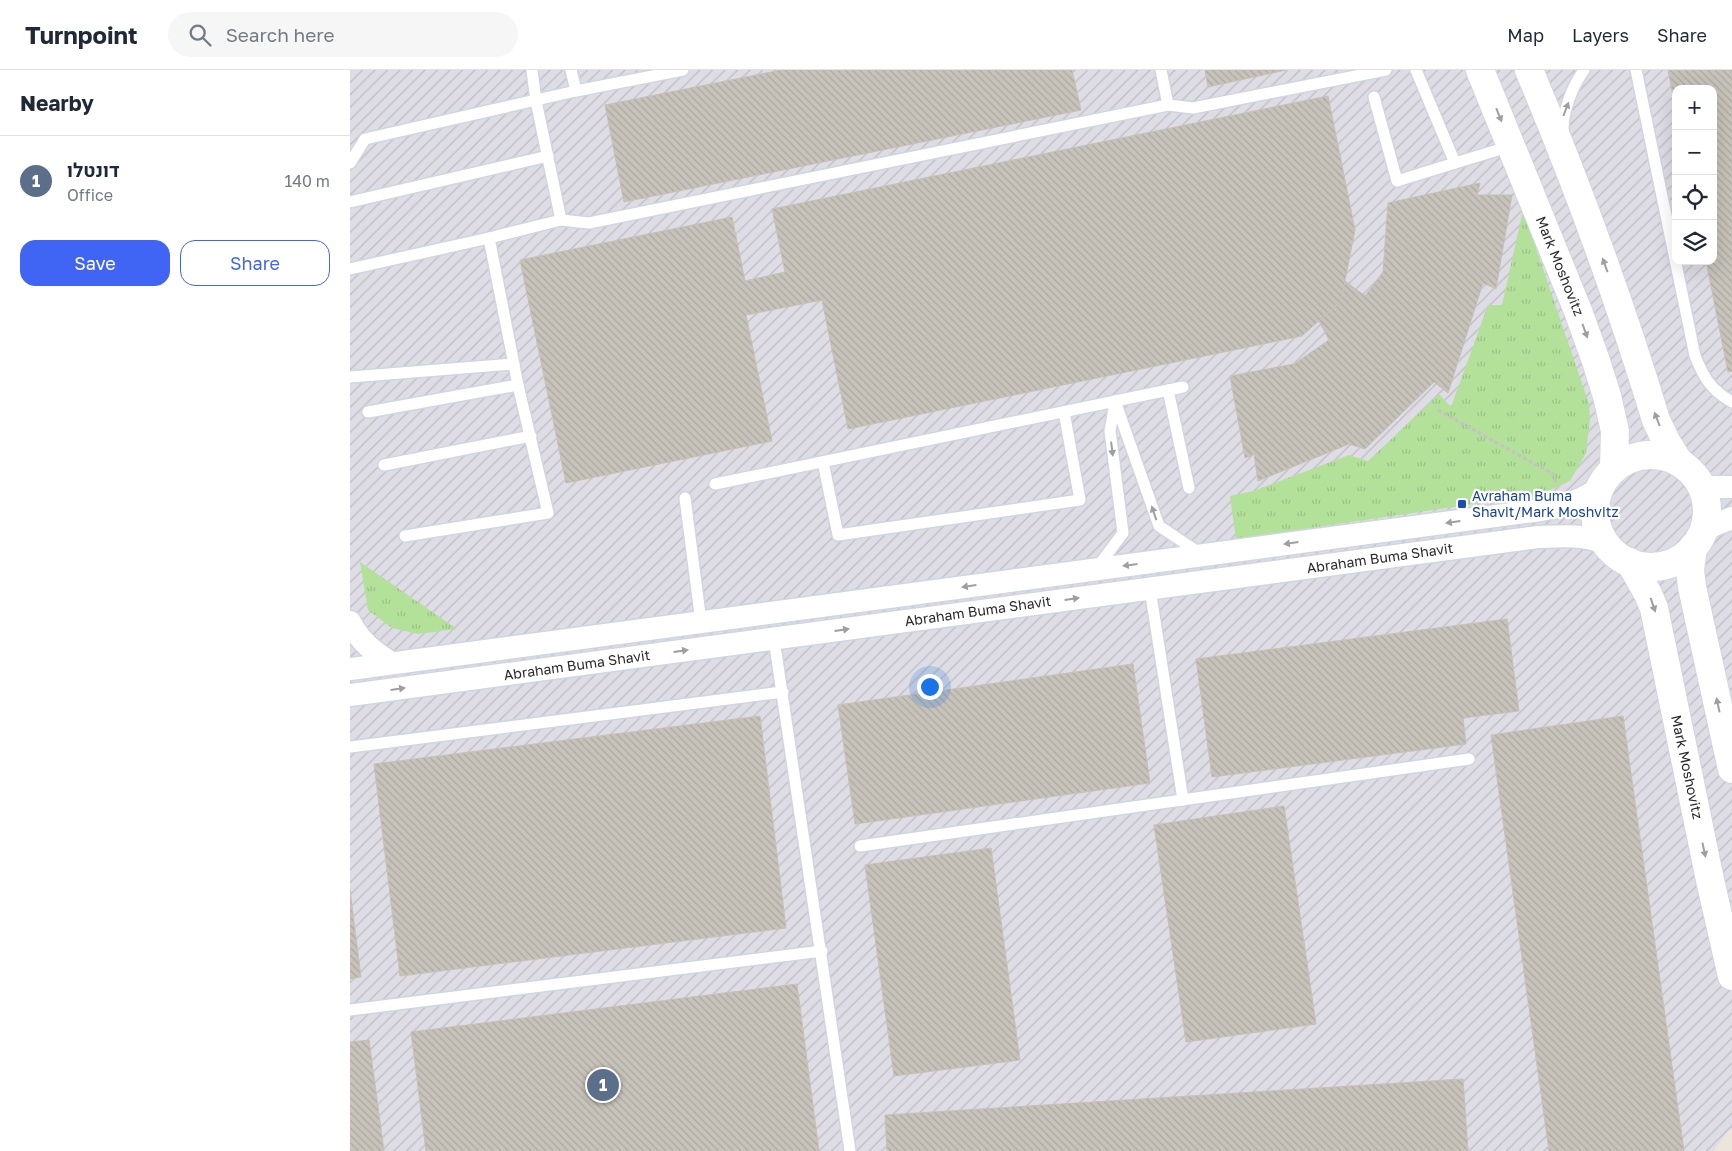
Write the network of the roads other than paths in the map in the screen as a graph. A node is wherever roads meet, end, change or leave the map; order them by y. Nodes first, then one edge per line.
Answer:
1 (532, 70) edge
2 (571, 70) edge
3 (683, 70) edge
4 (1161, 70) edge
5 (1386, 70) edge
6 (1416, 70) edge
7 (1480, 70) edge
8 (1529, 70) edge
9 (1584, 70) edge
10 (1636, 70) edge
11 (576, 91) junction
12 (1374, 97) dead end
13 (536, 101) junction
14 (1168, 105) junction
15 (1511, 146) junction
16 (1563, 152) junction
17 (548, 156) junction
18 (350, 163) edge
19 (1455, 163) junction
20 (350, 202) edge
21 (561, 220) junction
22 (489, 238) junction
23 (350, 268) edge
24 (514, 364) junction
25 (350, 377) edge
26 (518, 384) junction
27 (1183, 387) dead end
28 (1168, 390) junction
29 (1115, 401) junction
30 (1732, 402) edge
31 (368, 412) dead end
32 (1064, 412) junction
33 (531, 436) junction
34 (823, 462) junction
35 (1679, 462) junction
36 (384, 465) dead end
37 (1607, 478) junction
38 (715, 484) dead end
39 (1703, 487) junction
40 (1732, 487) edge
41 (1189, 488) dead end
42 (685, 498) dead end
43 (1732, 518) edge
44 (405, 536) dead end
45 (1698, 540) junction
46 (1606, 543) junction
47 (1203, 555) junction
48 (1630, 562) junction
49 (1096, 569) junction
50 (1150, 589) junction
51 (350, 622) edge
52 (701, 622) junction
53 (774, 638) junction
54 (391, 663) junction
55 (350, 669) edge
56 (783, 692) junction
57 (350, 695) edge
58 (350, 747) edge
59 (1469, 759) dead end
60 (1732, 769) edge
61 (1183, 800) junction
62 (860, 846) dead end
63 (822, 951) junction
64 (1732, 976) edge
65 (350, 1010) edge
66 (850, 1151) edge

1 - 13 lane
2 - 11 lane
3 - 11 lane
4 - 14 lane
5 - 14 lane
6 - 19 lane
7 -> 15 street, Mark Moshovitz
8 - 16 street
16 -> 9 lane
10 - 30 lane
11 - 13 lane
12 - 19 lane
13 - 17 lane
13 - 18 lane
14 - 21 lane
15 - 19 lane
15 -> 37 street, Mark Moshovitz
35 -> 16 street
17 - 20 lane
17 - 21 lane
21 - 22 lane
22 - 23 lane
22 - 24 lane
24 - 25 lane
24 - 26 lane
26 - 31 lane
26 - 33 lane
27 - 28 lane
28 - 29 lane
28 - 41 lane
29 - 32 lane
47 -> 29 lane
29 -> 49 lane
32 - 34 lane
32 - 34 lane
33 - 36 lane
33 - 44 lane
34 - 38 lane
35 - 37 street
35 - 39 street
37 - 46 street, Mark Moshovitz
37 -> 47 street, Abraham Buma Shavit
39 - 40 street
39 - 45 street
42 - 52 lane
43 - 45 street
45 - 48 street, Mark Moshovitz
60 -> 45 street
46 - 48 street, Mark Moshovitz
46 - 50 street, Abraham Buma Shavit
47 -> 49 street, Abraham Buma Shavit
48 -> 64 street, Mark Moshovitz
49 -> 52 street, Abraham Buma Shavit
53 -> 50 street, Abraham Buma Shavit
50 - 61 lane
51 - 54 street
52 - 54 street, Abraham Buma Shavit
53 - 56 lane
57 -> 53 street, Abraham Buma Shavit
54 - 55 street, Abraham Buma Shavit
56 - 58 lane
56 - 63 lane
59 - 61 lane
61 - 62 lane
63 - 65 lane
63 - 66 lane

